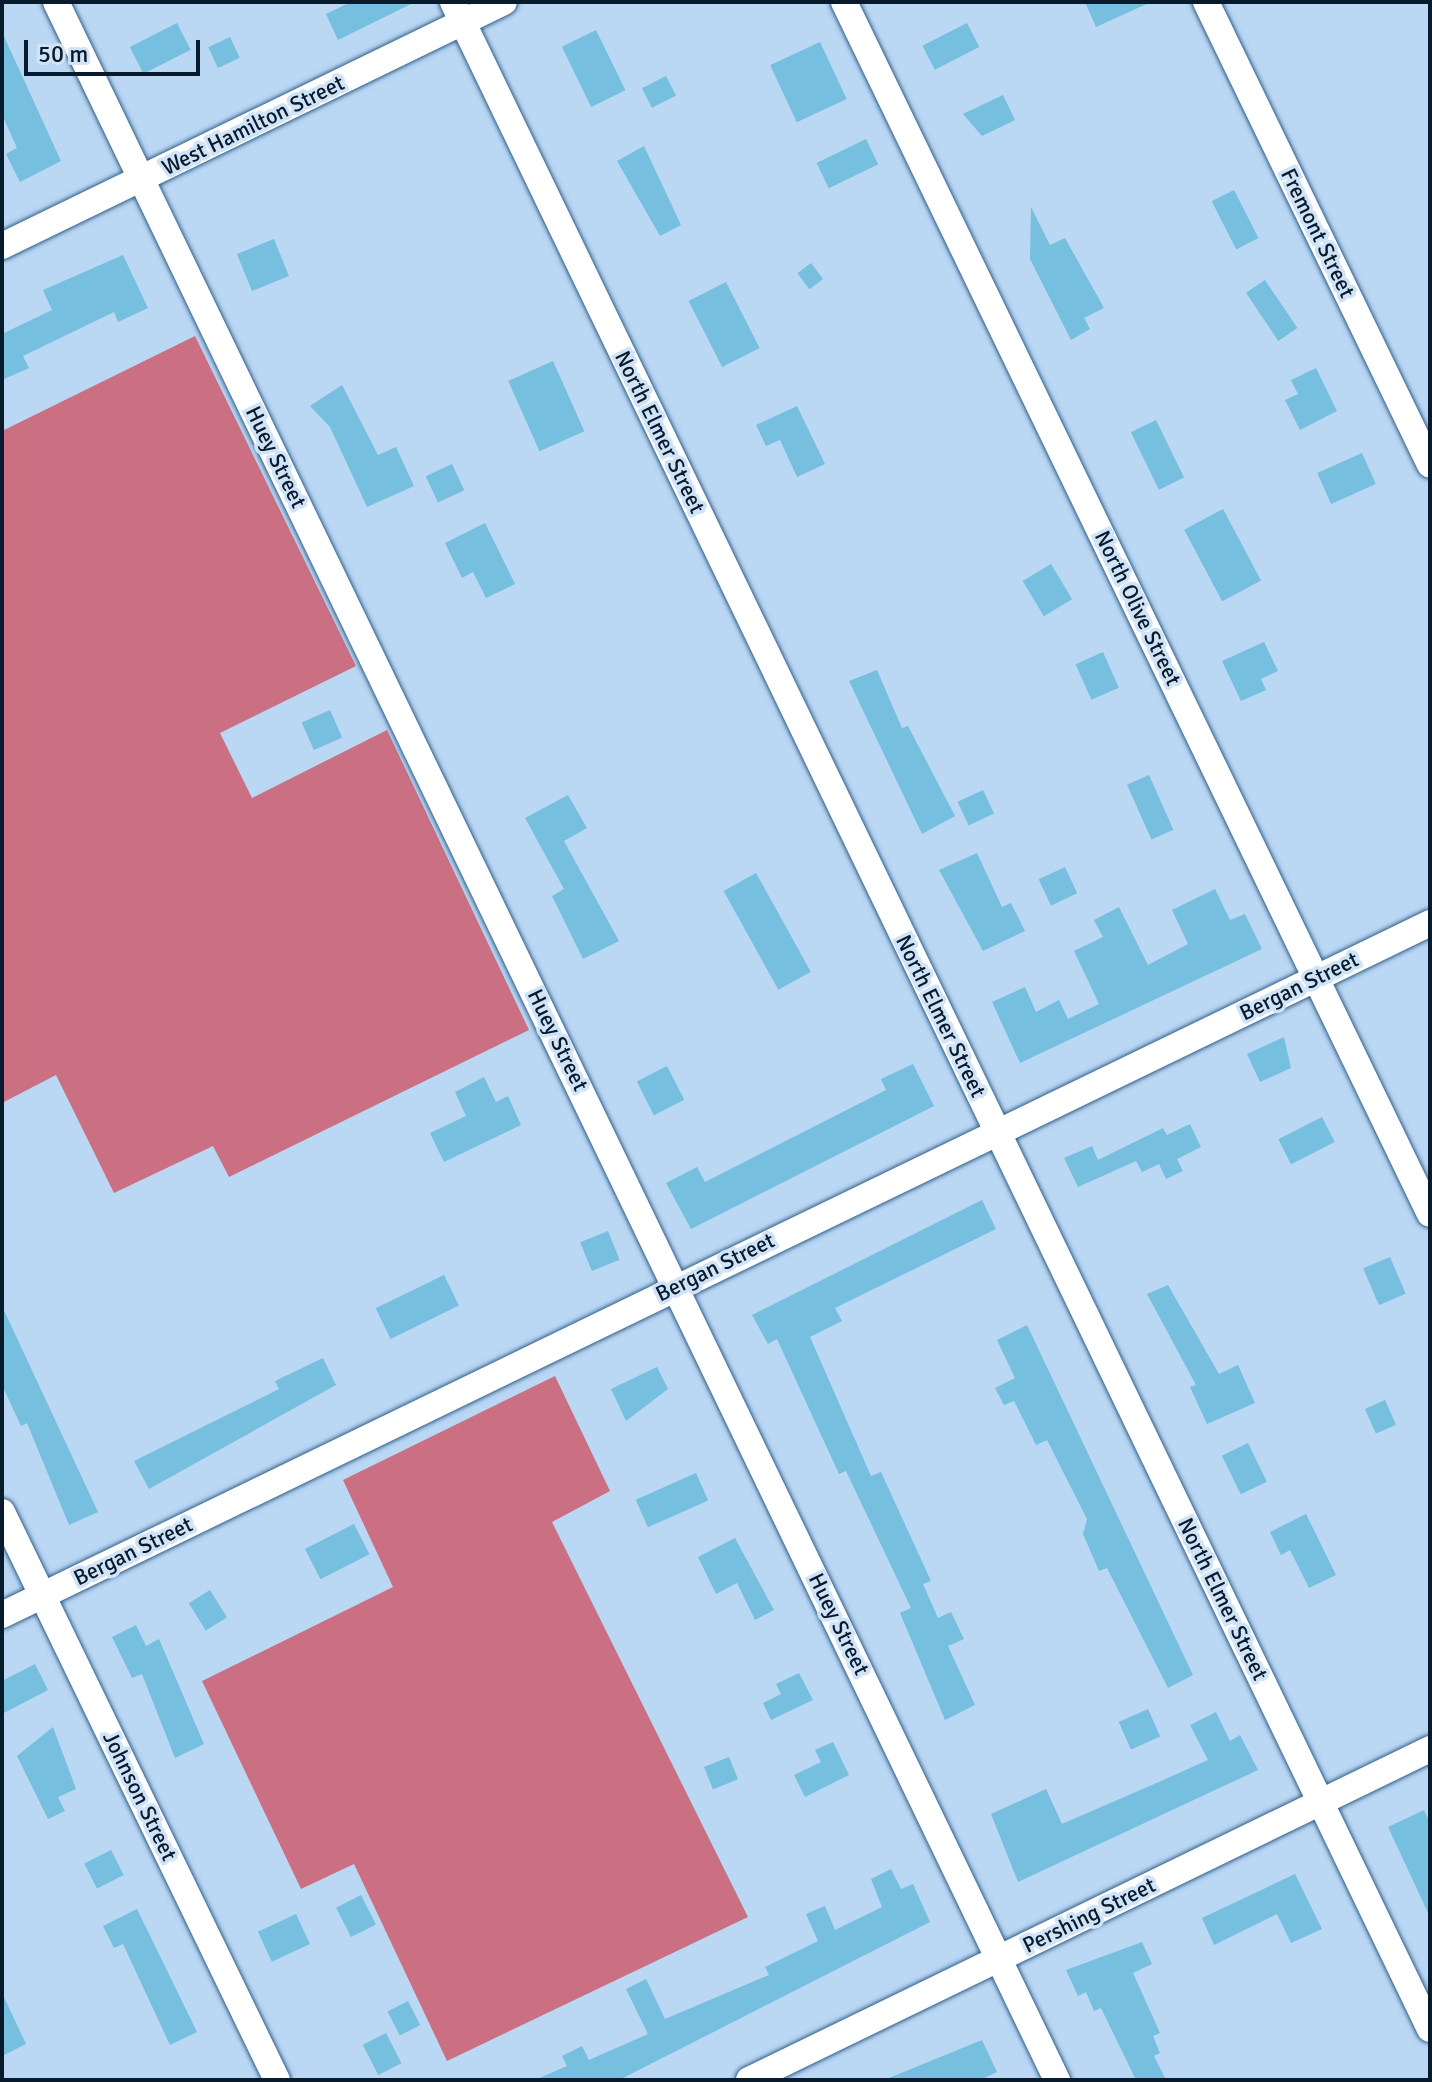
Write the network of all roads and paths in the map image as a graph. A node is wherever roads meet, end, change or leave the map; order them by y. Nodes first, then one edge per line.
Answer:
1 (56, 2) edge
2 (504, 2) edge
3 (844, 2) edge
4 (1206, 2) edge
5 (458, 13) edge
6 (141, 179) junction
7 (2, 246) edge
8 (1430, 465) edge
9 (1430, 923) edge
10 (1315, 979) junction
11 (996, 1130) junction
12 (1430, 1214) edge
13 (677, 1285) junction
14 (2, 1512) edge
15 (43, 1595) junction
16 (2, 1615) edge
17 (1430, 1749) edge
18 (1321, 1802) junction
19 (998, 1959) junction
20 (1430, 2029) edge
21 (277, 2080) edge
22 (749, 2080) edge
23 (1057, 2080) edge

1 - 6 street, Huey Street
2 - 5 street, West Hamilton Street
3 - 10 street, North Olive Street
4 - 8 street, Fremont Street
5 - 6 street, West Hamilton Street
5 - 11 street, North Elmer Street
6 - 7 street, West Hamilton Street
6 - 13 street, Huey Street
9 - 10 street, Bergan Street
10 - 11 street, Bergan Street
10 - 12 street, North Olive Street
11 - 13 street, Bergan Street
11 - 18 street, North Elmer Street
13 - 15 street, Bergan Street
13 - 19 street, Huey Street
14 - 15 street, Johnson Street
15 - 16 street, Bergan Street
15 - 21 street, Johnson Street
17 - 18 street, Pershing Street
18 - 19 street, Pershing Street
18 - 20 street, North Elmer Street
19 - 22 street, Pershing Street
19 - 23 street, Huey Street

